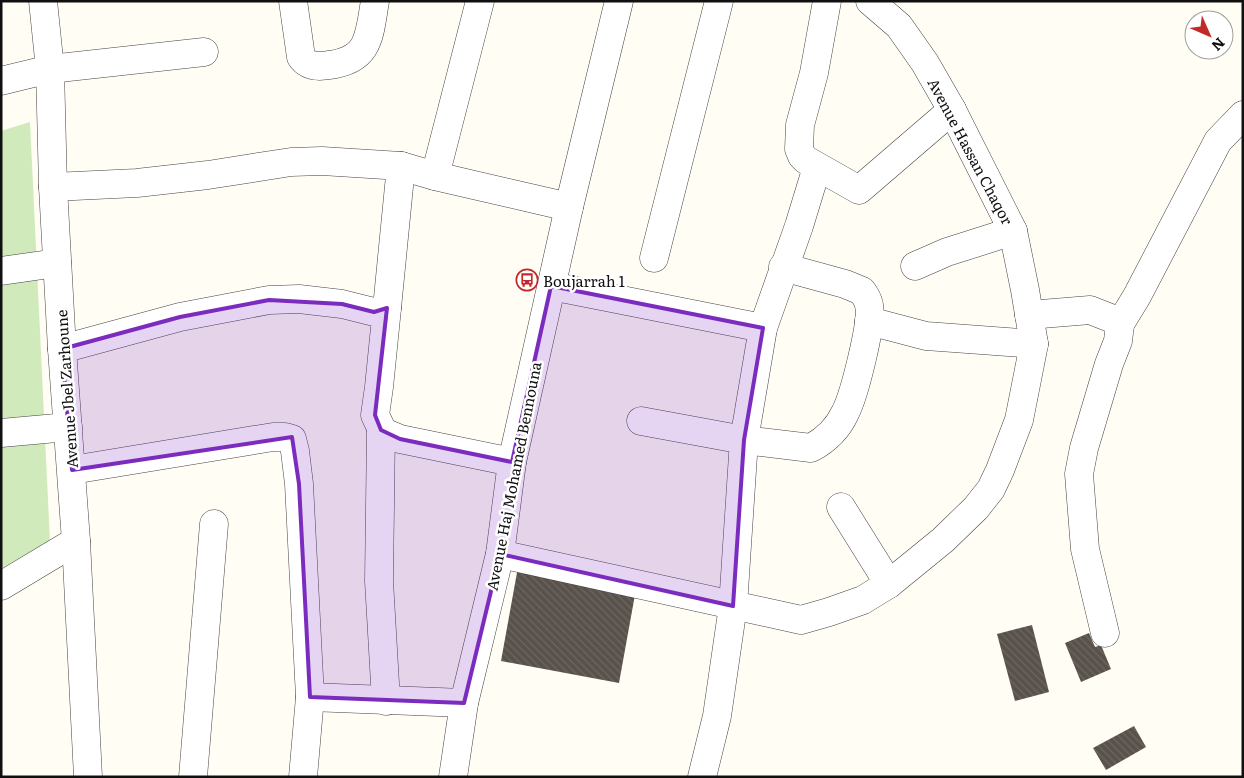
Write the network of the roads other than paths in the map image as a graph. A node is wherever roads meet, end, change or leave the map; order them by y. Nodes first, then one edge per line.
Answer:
1 (43, 1) edge
2 (293, 1) edge
3 (375, 1) edge
4 (480, 1) edge
5 (619, 1) edge
6 (719, 1) edge
7 (827, 1) edge
8 (870, 1) edge
9 (204, 52) dead end
10 (50, 69) junction
11 (1, 81) edge
12 (952, 110) junction
13 (1243, 115) edge
14 (401, 166) junction
15 (817, 167) junction
16 (435, 176) junction
17 (53, 187) junction
18 (569, 207) junction
19 (1013, 231) junction
20 (654, 258) dead end
21 (57, 263) junction
22 (915, 266) dead end
23 (784, 267) junction
24 (1, 271) edge
25 (551, 286) junction
26 (387, 308) junction
27 (1030, 315) junction
28 (868, 321) junction
29 (1120, 324) junction
30 (763, 328) junction
31 (1034, 344) junction
32 (62, 349) junction
33 (641, 421) dead end
34 (68, 427) junction
35 (382, 430) junction
36 (1, 433) edge
37 (744, 440) junction
38 (512, 462) junction
39 (72, 470) junction
40 (841, 507) dead end
41 (214, 524) dead end
42 (76, 540) junction
43 (500, 554) junction
44 (889, 584) junction
45 (1, 586) edge
46 (733, 606) junction
47 (1105, 632) dead end
48 (310, 697) junction
49 (386, 701) junction
50 (464, 703) junction
51 (88, 777) edge
52 (193, 777) edge
53 (303, 777) edge
54 (453, 777) edge
55 (702, 777) edge

1 - 10 street, Avenue Jbel Zarhoune
2 - 3 street
4 - 16 street
5 - 18 street, Avenue Haj Mohamed Bennouna
6 - 20 street
7 - 15 street
8 - 12 street, Avenue Hassan Chaqor
9 - 10 street
10 - 11 street
10 - 17 street, Avenue Jbel Zarhoune
12 - 15 street
12 - 19 street, Avenue Hassan Chaqor
13 - 29 street
14 - 16 street
14 - 17 street
14 - 26 street
15 - 23 street
16 - 18 street
17 - 21 street, Avenue Jbel Zarhoune
18 - 25 street, Avenue Haj Mohamed Bennouna
19 - 22 street
19 - 27 street, Avenue Hassan Chaqor
21 - 24 street
21 - 32 street, Avenue Jbel Zarhoune
23 - 28 street
23 - 30 street
25 - 30 street
25 - 38 street, Avenue Haj Mohamed Bennouna
26 - 32 street
26 - 35 street
27 - 29 street
27 - 31 street, Avenue Hassan Chaqor
28 - 31 street
28 - 37 street
29 - 47 street
30 - 37 street
31 - 44 street, Avenue Hassan Chaqor
32 - 34 street, Avenue Jbel Zarhoune
33 - 37 street
34 - 36 street
34 - 39 street, Avenue Jbel Zarhoune
35 - 38 street
35 - 49 street
37 - 46 street
38 - 43 street, Avenue Haj Mohamed Bennouna
39 - 42 street, Avenue Jbel Zarhoune
39 - 48 street
40 - 44 street
41 - 52 street
42 - 45 street
42 - 51 street, Avenue Jbel Zarhoune
43 - 46 street, Avenue Hassan Chaqor
43 - 50 street, Avenue Haj Mohamed Bennouna
44 - 46 street, Avenue Hassan Chaqor
46 - 55 street
48 - 49 street
48 - 53 street
49 - 50 street
50 - 54 street, Avenue Haj Mohamed Bennouna

